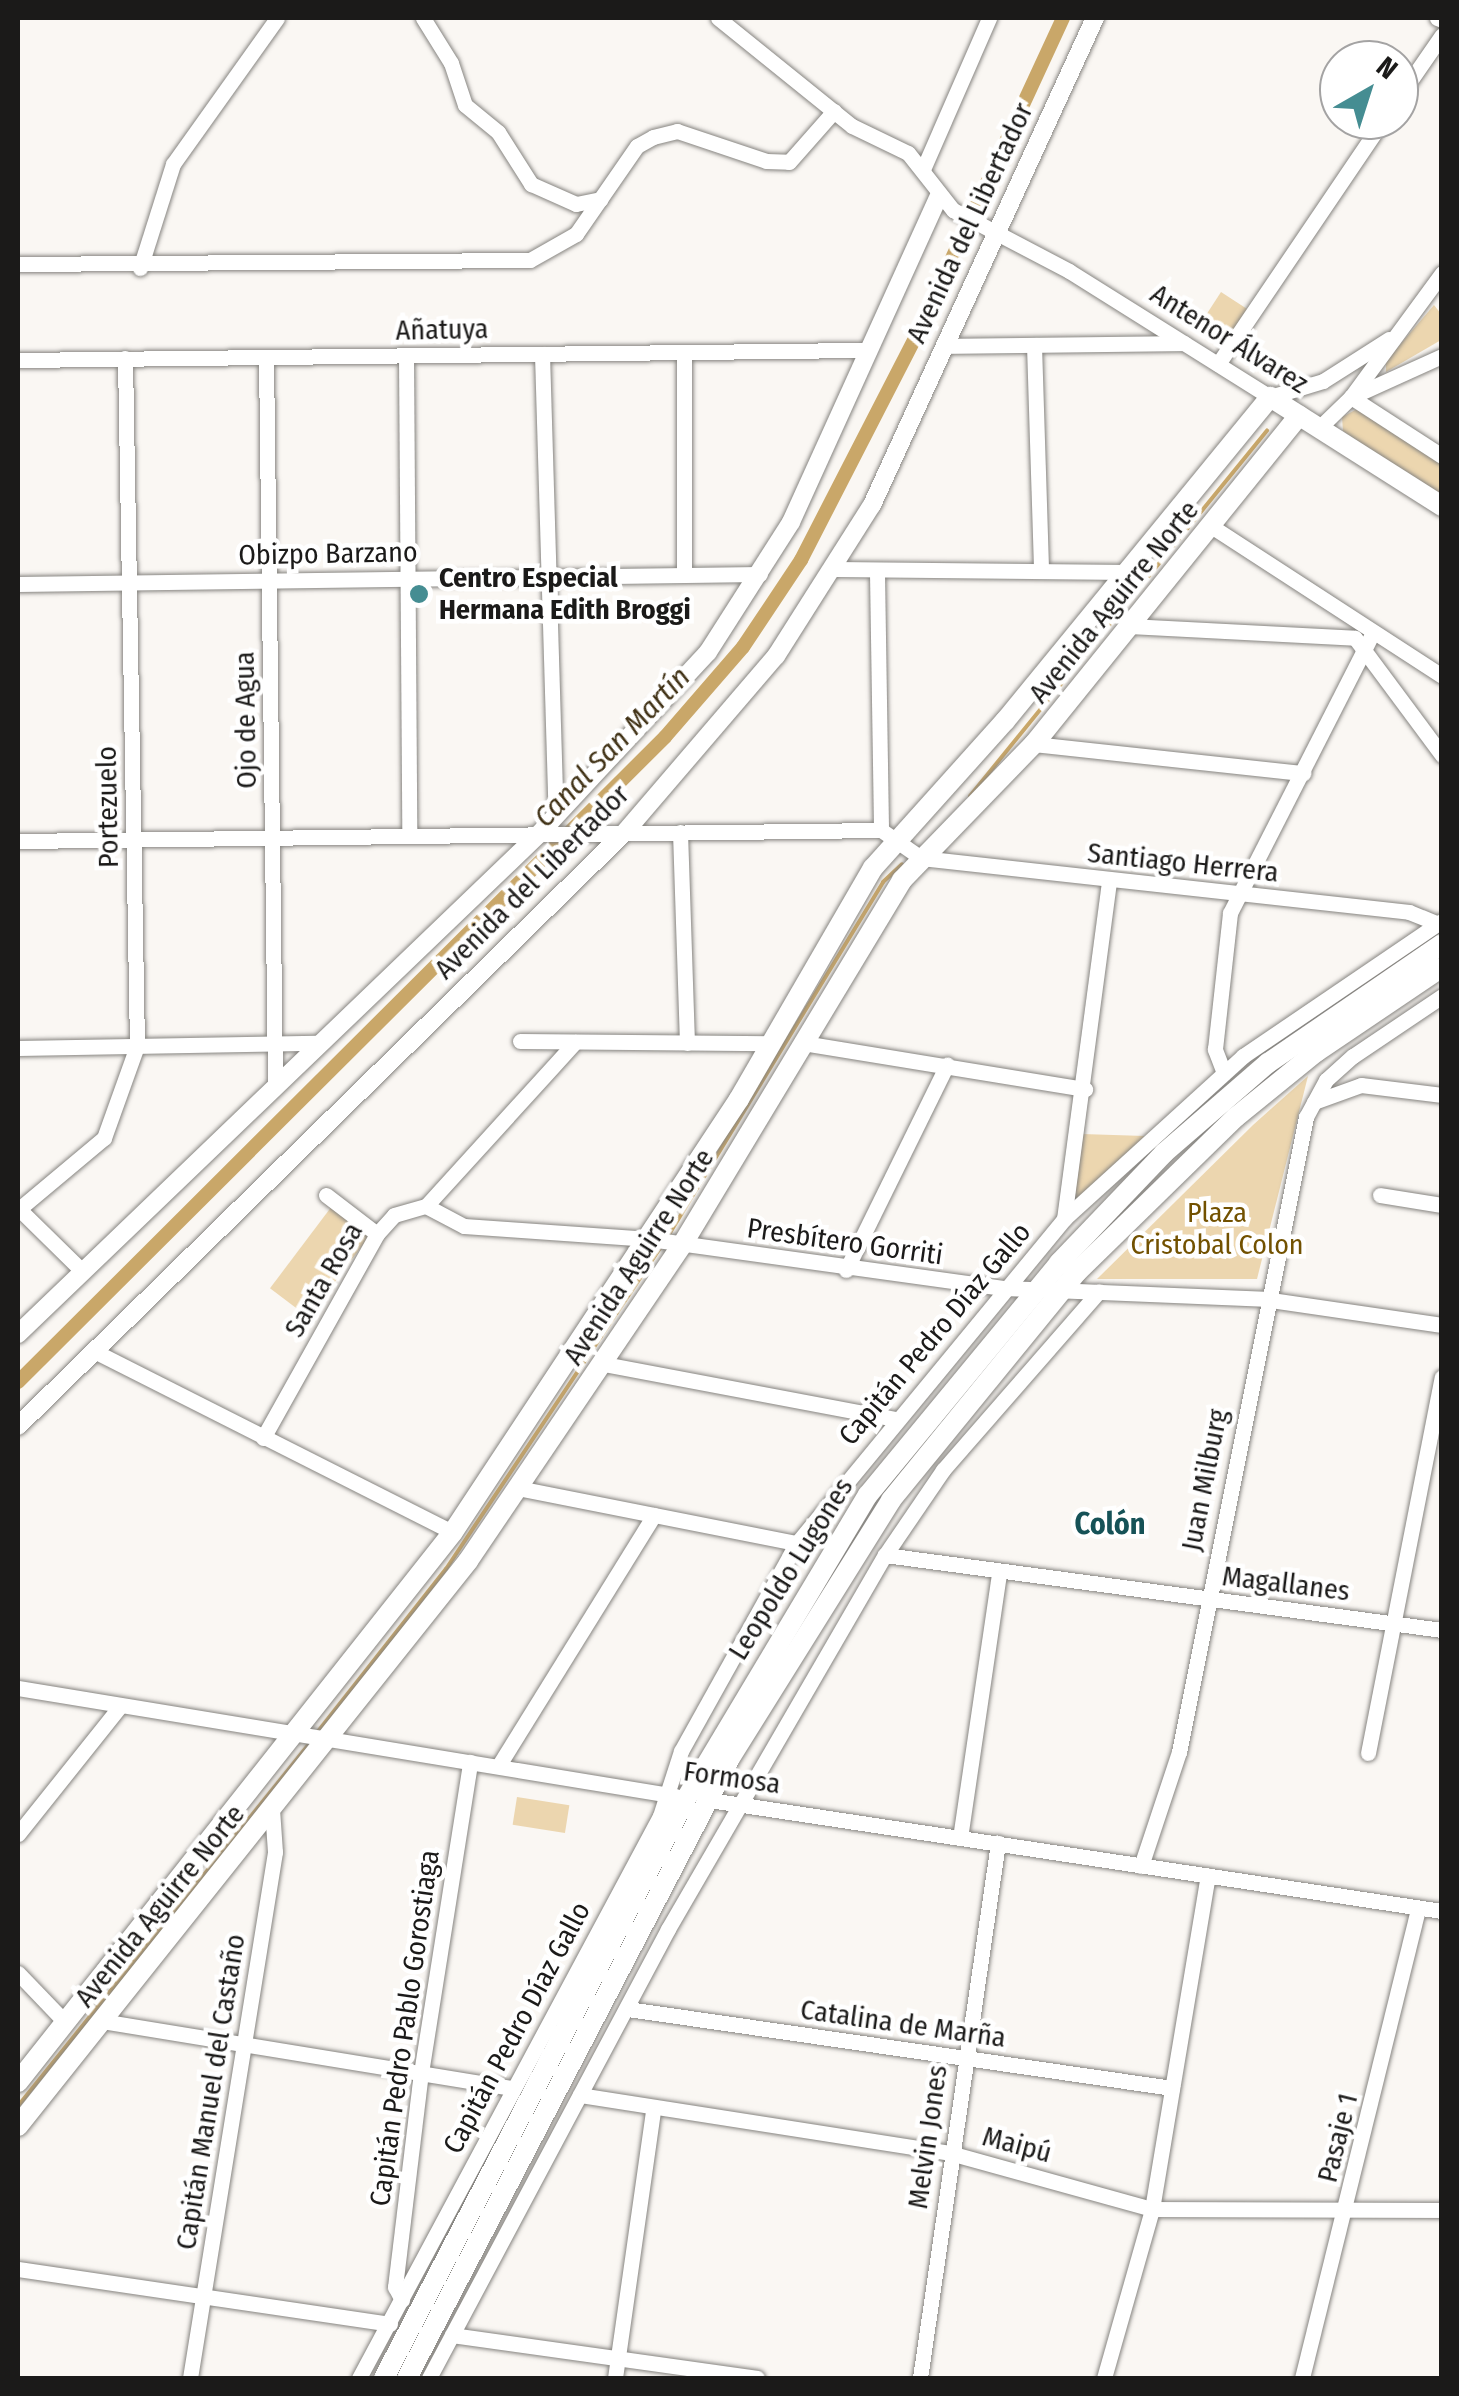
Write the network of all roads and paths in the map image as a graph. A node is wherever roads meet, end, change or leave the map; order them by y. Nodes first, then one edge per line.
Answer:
1 (278, 18) edge
2 (423, 18) edge
3 (718, 18) edge
4 (989, 18) edge
5 (1094, 18) edge
6 (1442, 35) edge
7 (1419, 68) edge
8 (834, 111) junction
9 (1370, 140) edge
10 (924, 167) junction
11 (939, 196) junction
12 (601, 199) junction
13 (989, 230) junction
14 (18, 264) edge
15 (140, 268) junction
16 (1442, 273) edge
17 (1389, 339) junction
18 (1184, 343) junction
19 (1034, 345) junction
20 (944, 346) junction
21 (866, 350) junction
22 (684, 352) junction
23 (542, 354) junction
24 (406, 356) junction
25 (1442, 356) edge
26 (266, 357) junction
27 (126, 358) junction
28 (18, 360) edge
29 (1218, 364) junction
30 (1350, 396) junction
31 (1270, 397) junction
32 (1299, 416) junction
33 (1319, 428) junction
34 (1442, 456) edge
35 (1442, 506) edge
36 (1211, 526) junction
37 (835, 569) junction
38 (1041, 569) junction
39 (1129, 572) junction
40 (877, 573) junction
41 (760, 574) junction
42 (684, 575) junction
43 (549, 576) junction
44 (407, 578) junction
45 (269, 579) junction
46 (129, 582) junction
47 (18, 584) edge
48 (1129, 626) junction
49 (1373, 632) junction
50 (1367, 649) junction
51 (1442, 676) edge
52 (1034, 744) junction
53 (1442, 755) edge
54 (1303, 773) junction
55 (556, 816) junction
56 (625, 832) junction
57 (680, 832) junction
58 (539, 834) junction
59 (889, 835) junction
60 (409, 836) junction
61 (272, 838) junction
62 (134, 839) junction
63 (18, 840) edge
64 (921, 858) junction
65 (1110, 881) junction
66 (1237, 894) junction
67 (1440, 930) edge
68 (1442, 967) edge
69 (1442, 996) edge
70 (317, 1042) junction
71 (520, 1042) dead end
72 (575, 1042) junction
73 (687, 1043) junction
74 (772, 1043) junction
75 (803, 1043) junction
76 (274, 1044) junction
77 (137, 1046) junction
78 (18, 1048) edge
79 (946, 1066) junction
80 (1224, 1073) junction
81 (274, 1083) junction
82 (1086, 1089) junction
83 (1442, 1095) edge
84 (1314, 1102) junction
85 (1380, 1194) dead end
86 (326, 1195) dead end
87 (1442, 1205) edge
88 (426, 1206) junction
89 (18, 1208) edge
90 (1064, 1218) junction
91 (378, 1234) junction
92 (666, 1242) junction
93 (81, 1270) junction
94 (846, 1270) junction
95 (1006, 1288) junction
96 (1036, 1289) junction
97 (1062, 1290) junction
98 (1100, 1291) junction
99 (1264, 1299) junction
100 (1442, 1325) edge
101 (18, 1334) edge
102 (94, 1351) junction
103 (604, 1364) junction
104 (1442, 1378) edge
105 (894, 1419) junction
106 (18, 1426) edge
107 (263, 1438) junction
108 (518, 1488) junction
109 (654, 1515) junction
110 (453, 1532) junction
111 (798, 1543) junction
112 (885, 1555) junction
113 (999, 1573) junction
114 (1208, 1599) junction
115 (1394, 1623) junction
116 (1442, 1630) edge
117 (18, 1688) edge
118 (120, 1706) junction
119 (315, 1735) junction
120 (1368, 1754) dead end
121 (470, 1762) junction
122 (499, 1766) junction
123 (677, 1796) junction
124 (709, 1800) junction
125 (742, 1804) junction
126 (272, 1813) junction
127 (18, 1834) edge
128 (960, 1838) junction
129 (998, 1843) junction
130 (1141, 1866) junction
131 (1208, 1876) junction
132 (1418, 1908) junction
133 (1442, 1911) edge
134 (18, 1973) edge
135 (628, 2009) junction
136 (102, 2021) junction
137 (65, 2022) junction
138 (244, 2044) junction
139 (964, 2058) junction
140 (420, 2073) junction
141 (18, 2082) edge
142 (513, 2088) junction
143 (1172, 2088) junction
144 (580, 2095) junction
145 (654, 2111) junction
146 (18, 2126) edge
147 (950, 2153) junction
148 (1152, 2209) junction
149 (1346, 2210) junction
150 (1442, 2210) edge
151 (18, 2269) edge
152 (202, 2298) junction
153 (402, 2300) junction
154 (390, 2324) junction
155 (452, 2335) junction
156 (617, 2361) junction
157 (190, 2378) edge
158 (360, 2378) edge
159 (384, 2378) edge
160 (407, 2378) edge
161 (428, 2378) edge
162 (615, 2378) edge
163 (757, 2378) edge
164 (920, 2378) edge
165 (1104, 2378) edge
166 (1302, 2378) edge

1 - 15 street
2 - 12 street
3 - 8 street
4 - 10 street
5 - 13 street, Avenida del Libertador
6 - 7 street
8 - 10 street
8 - 12 street
9 - 29 street
10 - 11 street
11 - 13 street, Antenor Álvarez
11 - 21 street, Avenida del Libertador
12 - 15 street
13 - 18 street, Antenor Álvarez
13 - 20 street, Avenida del Libertador
14 - 15 street
16 - 17 street
17 - 30 street
17 - 31 street
18 - 19 street
18 - 29 street, Antenor Álvarez
19 - 20 street
19 - 38 street
20 - 37 street, Avenida del Libertador
21 - 22 street, Añatuya
21 - 41 street, Avenida del Libertador
22 - 23 street, Añatuya
22 - 42 street
23 - 24 street, Añatuya
23 - 43 street
24 - 26 street, Añatuya
24 - 44 street
25 - 30 street
26 - 27 street, Añatuya
26 - 45 street, Ojo de Agua
27 - 28 street, Añatuya
27 - 46 street, Portezuelo
29 - 31 street, Antenor Álvarez
30 - 33 street
30 - 34 street
31 - 32 main road, Antenor Álvarez
31 - 39 main road, Avenida Aguirre Norte
32 - 33 main road, Antenor Álvarez
32 - 36 main road, Avenida Aguirre Norte
33 - 35 main road, Antenor Álvarez
36 - 48 main road, Avenida Aguirre Norte
36 - 49 street
37 - 40 street
37 - 56 street, Avenida del Libertador
38 - 39 street
38 - 40 street
39 - 59 main road, Avenida Aguirre Norte
40 - 59 street
41 - 42 street, Obizpo Barzano
41 - 55 street, Avenida del Libertador
42 - 43 street, Obizpo Barzano
43 - 44 street, Obizpo Barzano
43 - 55 street
44 - 45 street, Obizpo Barzano
44 - 60 street
45 - 46 street, Obizpo Barzano
45 - 61 street, Ojo de Agua
46 - 47 street, Obizpo Barzano
46 - 62 street, Portezuelo
48 - 50 street
48 - 52 main road, Avenida Aguirre Norte
49 - 50 street
49 - 51 street
50 - 53 street
50 - 54 street
52 - 54 street
52 - 64 main road, Avenida Aguirre Norte
54 - 66 street
55 - 58 street, Avenida del Libertador
56 - 57 street
56 - 58 street
56 - 102 street, Avenida del Libertador
57 - 59 street
57 - 73 street
58 - 60 street
58 - 70 street, Avenida del Libertador
59 - 64 street
59 - 74 main road, Avenida Aguirre Norte
60 - 61 street
61 - 62 street
61 - 76 street, Ojo de Agua
62 - 63 street
62 - 77 street, Portezuelo
64 - 65 street, Santiago Herrera
64 - 75 main road, Avenida Aguirre Norte
65 - 66 street, Santiago Herrera
65 - 82 street
66 - 67 street, Santiago Herrera
66 - 80 street
67 - 80 street, Capitán Pedro Díaz Gallo
67 - 96 main road, Leopoldo Lugones
68 - 97 main road, Leopoldo Lugones
69 - 84 street
70 - 76 street
70 - 81 street, Avenida del Libertador
71 - 72 street
72 - 73 street
72 - 88 street, Santa Rosa
73 - 74 street
74 - 92 main road, Avenida Aguirre Norte
75 - 79 street
75 - 92 main road, Avenida Aguirre Norte
76 - 77 street
76 - 81 street, Ojo de Agua
77 - 78 street
77 - 89 street, Portezuelo
79 - 82 street
79 - 94 street
80 - 90 street, Capitán Pedro Díaz Gallo
81 - 93 street, Avenida del Libertador
82 - 90 street
83 - 84 street
84 - 99 street, Juan Milburg
85 - 87 street
86 - 91 street
88 - 91 street, Santa Rosa
88 - 92 street, Presbítero Gorriti
89 - 93 street
90 - 95 street, Capitán Pedro Díaz Gallo
91 - 107 street, Santa Rosa
92 - 94 street, Presbítero Gorriti
92 - 103 main road, Avenida Aguirre Norte
92 - 110 main road, Avenida Aguirre Norte
93 - 101 street, Avenida del Libertador
94 - 95 street, Presbítero Gorriti
95 - 96 street, Presbítero Gorriti
95 - 105 street, Capitán Pedro Díaz Gallo
96 - 97 street, Presbítero Gorriti
96 - 123 main road, Leopoldo Lugones
97 - 98 street, Presbítero Gorriti
97 - 124 main road, Leopoldo Lugones
98 - 99 street, Presbítero Gorriti
98 - 112 street
99 - 100 street, Presbítero Gorriti
99 - 114 street, Juan Milburg
102 - 106 street, Avenida del Libertador
102 - 107 street
103 - 105 street
103 - 108 main road, Avenida Aguirre Norte
104 - 115 street
105 - 111 street, Capitán Pedro Díaz Gallo
107 - 110 street
108 - 109 street
108 - 119 main road, Avenida Aguirre Norte
109 - 111 street
109 - 122 street
110 - 119 main road, Avenida Aguirre Norte
111 - 123 street, Capitán Pedro Díaz Gallo
112 - 113 street, Magallanes
112 - 125 street
113 - 114 street, Magallanes
113 - 128 street
114 - 115 street, Magallanes
114 - 130 street, Juan Milburg
115 - 116 street, Magallanes
115 - 120 street
117 - 118 street, Formosa
118 - 119 street, Formosa
118 - 127 street
119 - 121 street, Formosa
119 - 126 main road, Avenida Aguirre Norte
119 - 137 main road, Avenida Aguirre Norte
121 - 122 street, Formosa
121 - 140 street, Capitán Pedro Pablo Gorostiaga
122 - 123 street, Formosa
123 - 124 street, Formosa
123 - 142 street, Capitán Pedro Díaz Gallo
123 - 159 main road, Leopoldo Lugones
124 - 125 street, Formosa
124 - 160 main road, Leopoldo Lugones
125 - 128 street, Formosa
125 - 135 street
126 - 136 main road, Avenida Aguirre Norte
126 - 138 street, Capitán Manuel del Castaño
128 - 129 street, Formosa
129 - 130 street, Formosa
129 - 139 street, Melvin Jones
130 - 131 street, Formosa
131 - 132 street, Formosa
131 - 143 street
132 - 133 street, Formosa
132 - 149 street, Pasaje 1
134 - 137 street
135 - 139 street, Catalina de Marña
135 - 144 street
136 - 138 street
136 - 146 main road, Avenida Aguirre Norte
137 - 141 main road, Avenida Aguirre Norte
138 - 140 street
138 - 152 street, Capitán Manuel del Castaño
139 - 143 street, Catalina de Marña
139 - 147 street, Melvin Jones
140 - 142 street
140 - 153 street, Capitán Pedro Pablo Gorostiaga
142 - 153 street, Capitán Pedro Díaz Gallo
143 - 148 street
144 - 145 street, Maipú
144 - 155 street
145 - 147 street, Maipú
145 - 156 street
147 - 148 street, Maipú
147 - 164 street, Melvin Jones
148 - 149 street, Maipú
148 - 165 street
149 - 150 street, Maipú
149 - 166 street, Pasaje 1
151 - 152 street
152 - 154 street
152 - 157 street, Capitán Manuel del Castaño
153 - 154 street, Capitán Pedro Díaz Gallo
154 - 158 street, Capitán Pedro Díaz Gallo
155 - 156 street
155 - 161 street
156 - 162 street
156 - 163 street

